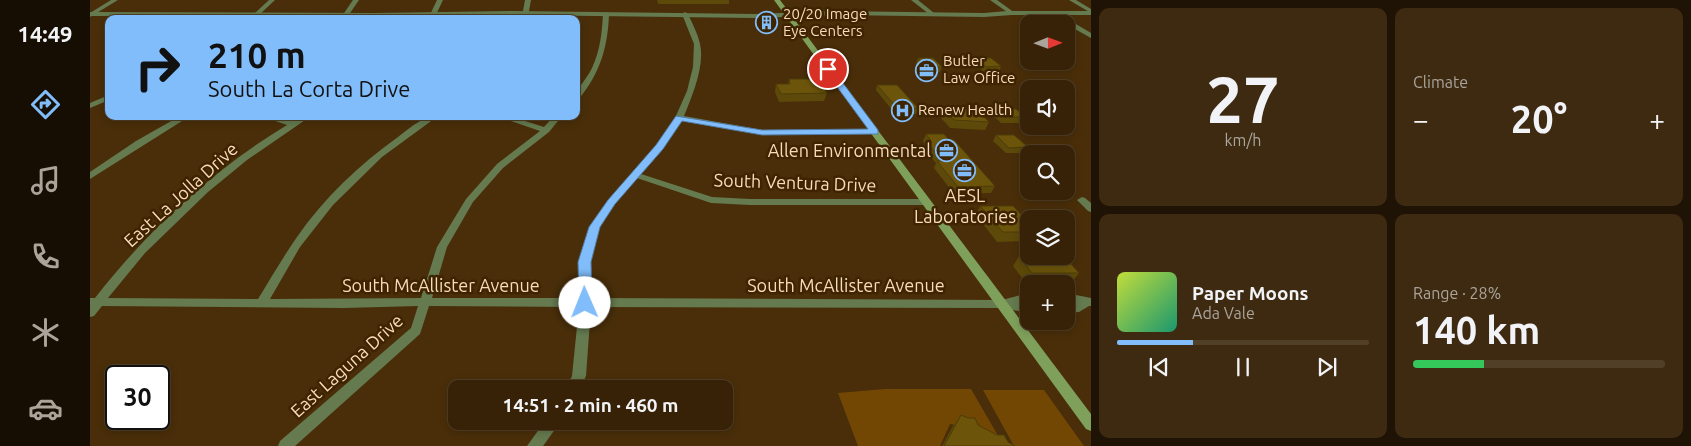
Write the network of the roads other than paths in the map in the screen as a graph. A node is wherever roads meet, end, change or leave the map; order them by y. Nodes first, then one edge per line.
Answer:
1 (115, 0) edge
2 (272, 0) edge
3 (356, 0) edge
4 (440, 0) edge
5 (528, 0) edge
6 (777, 0) edge
7 (914, 0) edge
8 (993, 0) edge
9 (1072, 0) edge
10 (1091, 12) edge
11 (1012, 13) junction
12 (1054, 13) junction
13 (91, 14) edge
14 (606, 14) junction
15 (686, 14) junction
16 (931, 14) junction
17 (175, 15) edge
18 (260, 15) edge
19 (281, 15) edge
20 (324, 15) edge
21 (346, 15) edge
22 (368, 15) edge
23 (412, 15) edge
24 (432, 15) edge
25 (456, 15) edge
26 (502, 15) edge
27 (523, 15) edge
28 (564, 15) edge
29 (788, 15) junction
30 (1091, 36) edge
31 (580, 93) edge
32 (105, 99) edge
33 (90, 106) edge
34 (680, 118) junction
35 (179, 120) edge
36 (280, 120) edge
37 (300, 120) edge
38 (428, 120) edge
39 (513, 120) edge
40 (555, 120) edge
41 (294, 124) junction
42 (546, 130) junction
43 (875, 132) junction
44 (636, 175) junction
45 (90, 176) edge
46 (1086, 200) edge
47 (926, 202) junction
48 (1091, 209) edge
49 (1075, 299) edge
50 (1020, 300) edge
51 (94, 302) edge
52 (262, 302) junction
53 (424, 302) junction
54 (1088, 302) edge
55 (585, 303) junction
56 (1002, 304) junction
57 (1020, 307) edge
58 (1075, 309) edge
59 (90, 313) edge
60 (577, 380) edge
61 (1091, 425) edge
62 (547, 430) edge
63 (285, 446) edge
64 (534, 446) edge

1 - 13 street
2 - 18 street
3 - 21 street
4 - 24 street
5 - 27 street
6 - 29 main road
7 - 16 street
8 - 11 street
9 - 10 street
10 - 12 street
11 - 12 street
11 - 16 street
12 - 30 street
13 - 17 street
14 - 15 street
14 - 28 street
14 - 31 street
15 - 29 street
15 - 34 street
16 - 29 street
19 - 20 street
22 - 23 street
25 - 26 street
29 - 43 main road
32 - 33 street
34 - 43 street
34 - 44 street
35 - 45 street
36 - 41 street
37 - 41 street, East La Jolla Drive
38 - 52 street
39 - 42 street
40 - 42 street, East Laguna Drive
41 - 51 street, East La Jolla Drive
42 - 53 street, East Laguna Drive
43 - 47 main road
44 - 47 street, South Ventura Drive
44 - 55 street
46 - 48 street
47 - 56 main road
49 - 54 street
50 - 56 street, South McAllister Avenue
51 - 52 street, South McAllister Avenue
51 - 59 street, East La Jolla Drive
52 - 53 street, South McAllister Avenue
53 - 55 street, South McAllister Avenue
53 - 63 street, East Laguna Drive
54 - 58 street
55 - 56 street, South McAllister Avenue
55 - 60 street
56 - 57 street, South McAllister Avenue
56 - 61 main road
62 - 64 street

